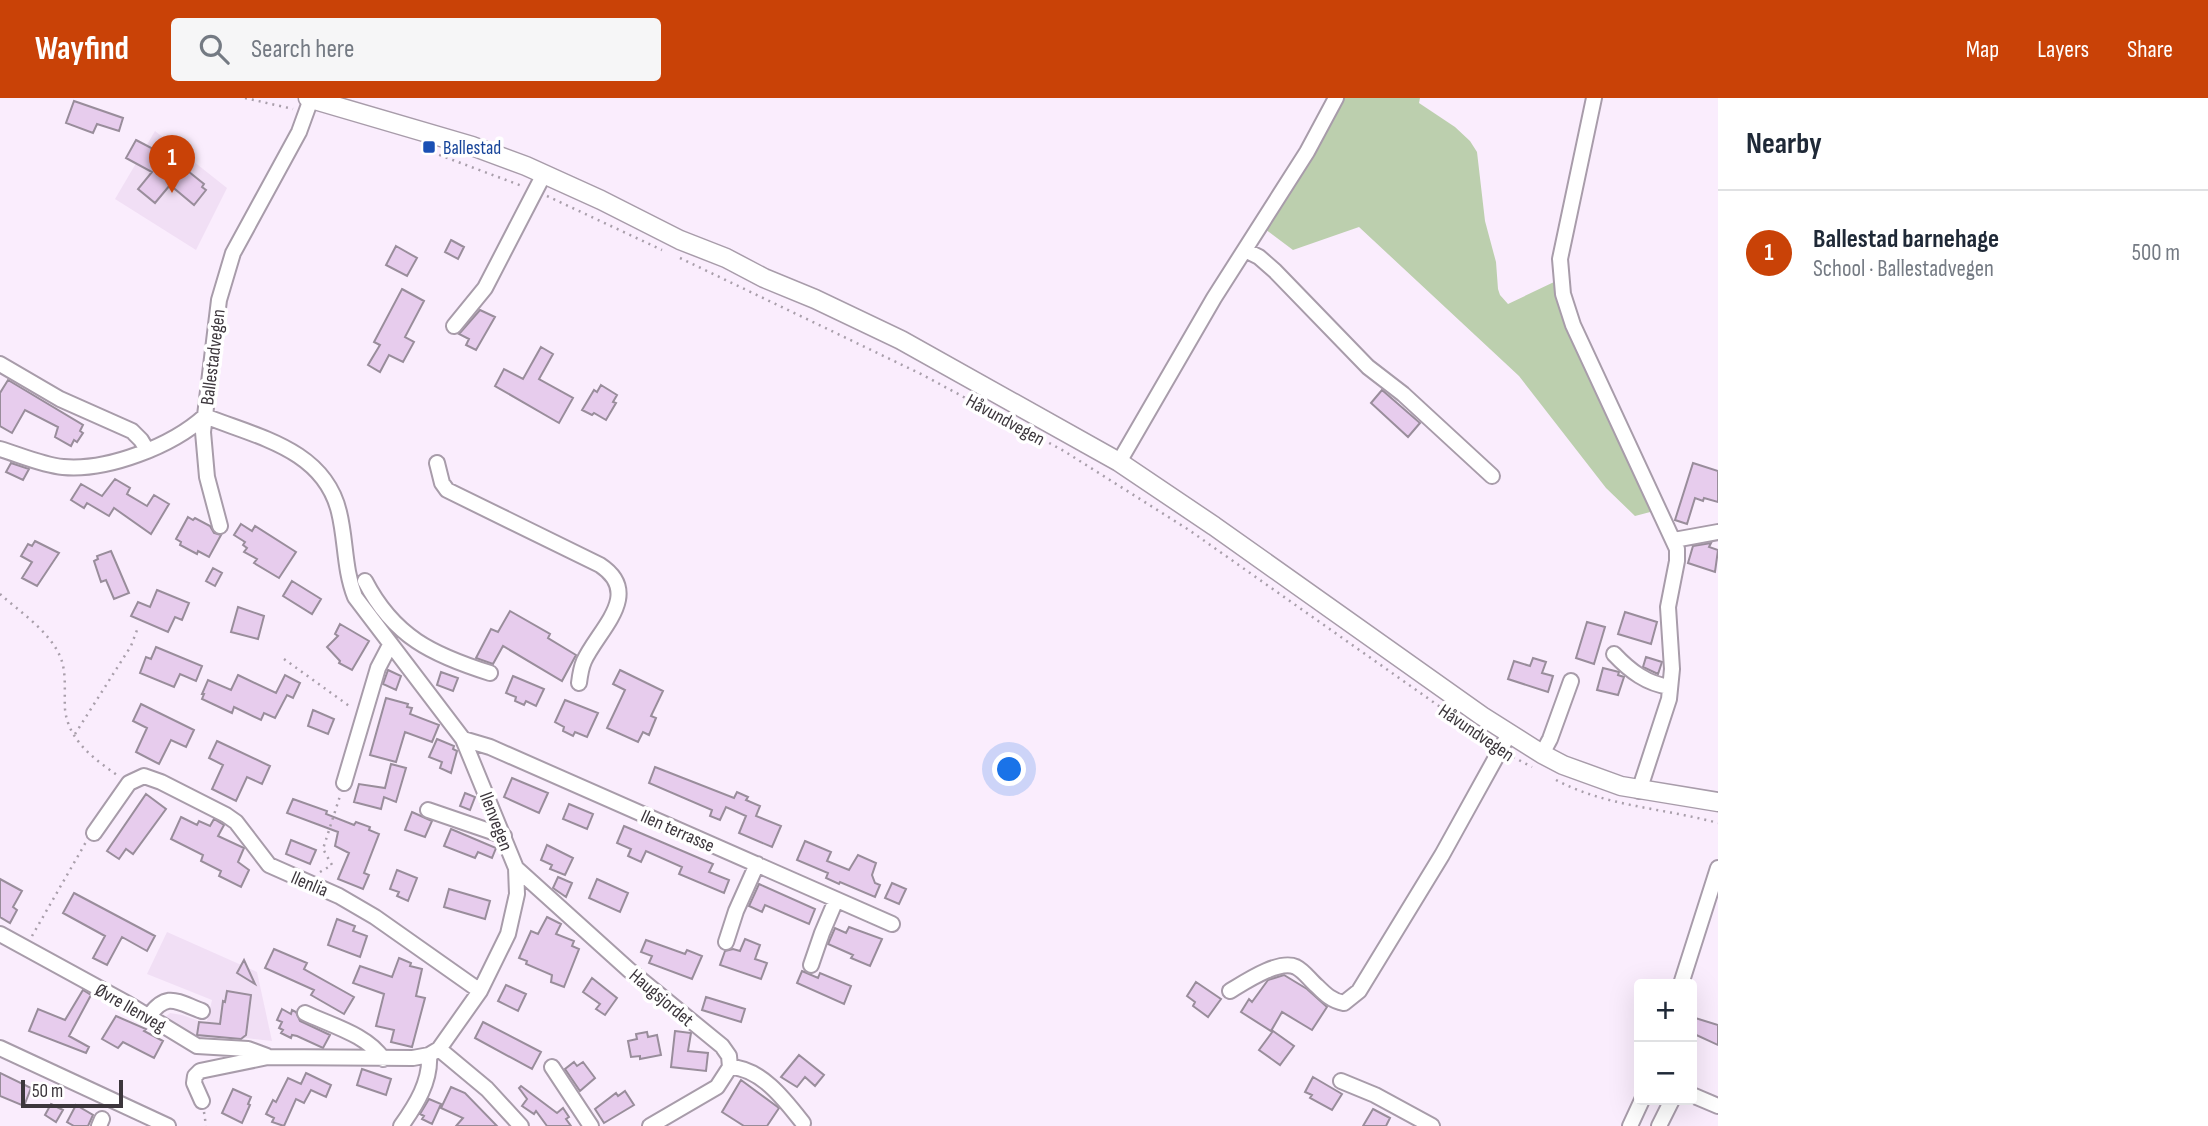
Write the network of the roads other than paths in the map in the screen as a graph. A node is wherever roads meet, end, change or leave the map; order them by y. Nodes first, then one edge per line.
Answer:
1 (1336, 98) edge
2 (1594, 98) edge
3 (309, 102) edge
4 (544, 174) junction
5 (1245, 250) junction
6 (454, 326) dead end
7 (0, 364) edge
8 (205, 416) junction
9 (0, 449) edge
10 (147, 450) junction
11 (1119, 462) junction
12 (437, 463) dead end
13 (1492, 476) dead end
14 (220, 526) dead end
15 (1718, 532) edge
16 (1674, 540) junction
17 (365, 581) dead end
18 (390, 645) junction
19 (1614, 654) dead end
20 (490, 673) dead end
21 (1571, 681) dead end
22 (579, 683) dead end
23 (1670, 687) junction
24 (1509, 734) junction
25 (463, 739) junction
26 (1541, 763) junction
27 (344, 783) dead end
28 (1639, 791) junction
29 (1718, 802) edge
30 (428, 810) dead end
31 (94, 832) road end
32 (504, 836) junction
33 (757, 864) junction
34 (516, 868) junction
35 (1718, 868) edge
36 (836, 900) junction
37 (892, 924) dead end
38 (0, 934) edge
39 (726, 942) dead end
40 (811, 965) dead end
41 (1683, 979) edge
42 (480, 991) junction
43 (1230, 991) dead end
44 (202, 1011) dead end
45 (305, 1013) dead end
46 (149, 1016) junction
47 (0, 1048) edge
48 (434, 1052) junction
49 (268, 1057) junction
50 (383, 1059) junction
51 (552, 1067) dead end
52 (730, 1067) junction
53 (1341, 1081) dead end
54 (1697, 1097) edge
55 (202, 1101) dead end
56 (1640, 1105) edge
57 (1670, 1105) edge
58 (1718, 1107) edge
59 (803, 1123) dead end
60 (168, 1126) edge
61 (401, 1126) edge
62 (521, 1126) edge
63 (591, 1126) edge
64 (650, 1126) edge
65 (1432, 1126) edge
66 (1630, 1126) edge
67 (1659, 1126) edge

1 - 5 street
2 - 16 street
3 - 4 main road, Håvundvegen
3 - 8 street, Ballestadvegen
4 - 6 street
4 - 11 main road, Håvundvegen
5 - 11 street
5 - 13 street
7 - 10 street
8 - 10 street, Ballestadvegen
8 - 14 street
8 - 18 street, Ilenvegen
9 - 10 street, Ballestadvegen
11 - 24 main road, Håvundvegen
12 - 22 street
15 - 16 street
16 - 23 street
17 - 20 street
18 - 25 street, Ilenvegen
18 - 27 street
19 - 23 street
21 - 26 street
23 - 28 street
24 - 26 main road, Håvundvegen
24 - 43 street
25 - 32 street, Ilenvegen
25 - 33 street, Ilen terrasse
26 - 28 main road, Håvundvegen
28 - 29 main road, Håvundvegen
30 - 32 street
31 - 42 street, Ilenlia
32 - 34 street, Ilenvegen
33 - 36 street, Ilen terrasse
33 - 39 street
34 - 42 street, Ilenvegen
34 - 52 street, Haugsjordet
35 - 41 street
36 - 37 street, Ilen terrasse
36 - 40 street
38 - 46 street, Øvre Ilenveg
42 - 48 street, Ilenvegen
44 - 46 street
45 - 50 street
46 - 49 street, Øvre Ilenveg
47 - 60 street
48 - 50 street
48 - 61 street
48 - 62 street
49 - 50 street
49 - 55 street
51 - 63 street
52 - 59 street
52 - 64 street
53 - 65 street
54 - 58 street
56 - 66 street
57 - 67 street

